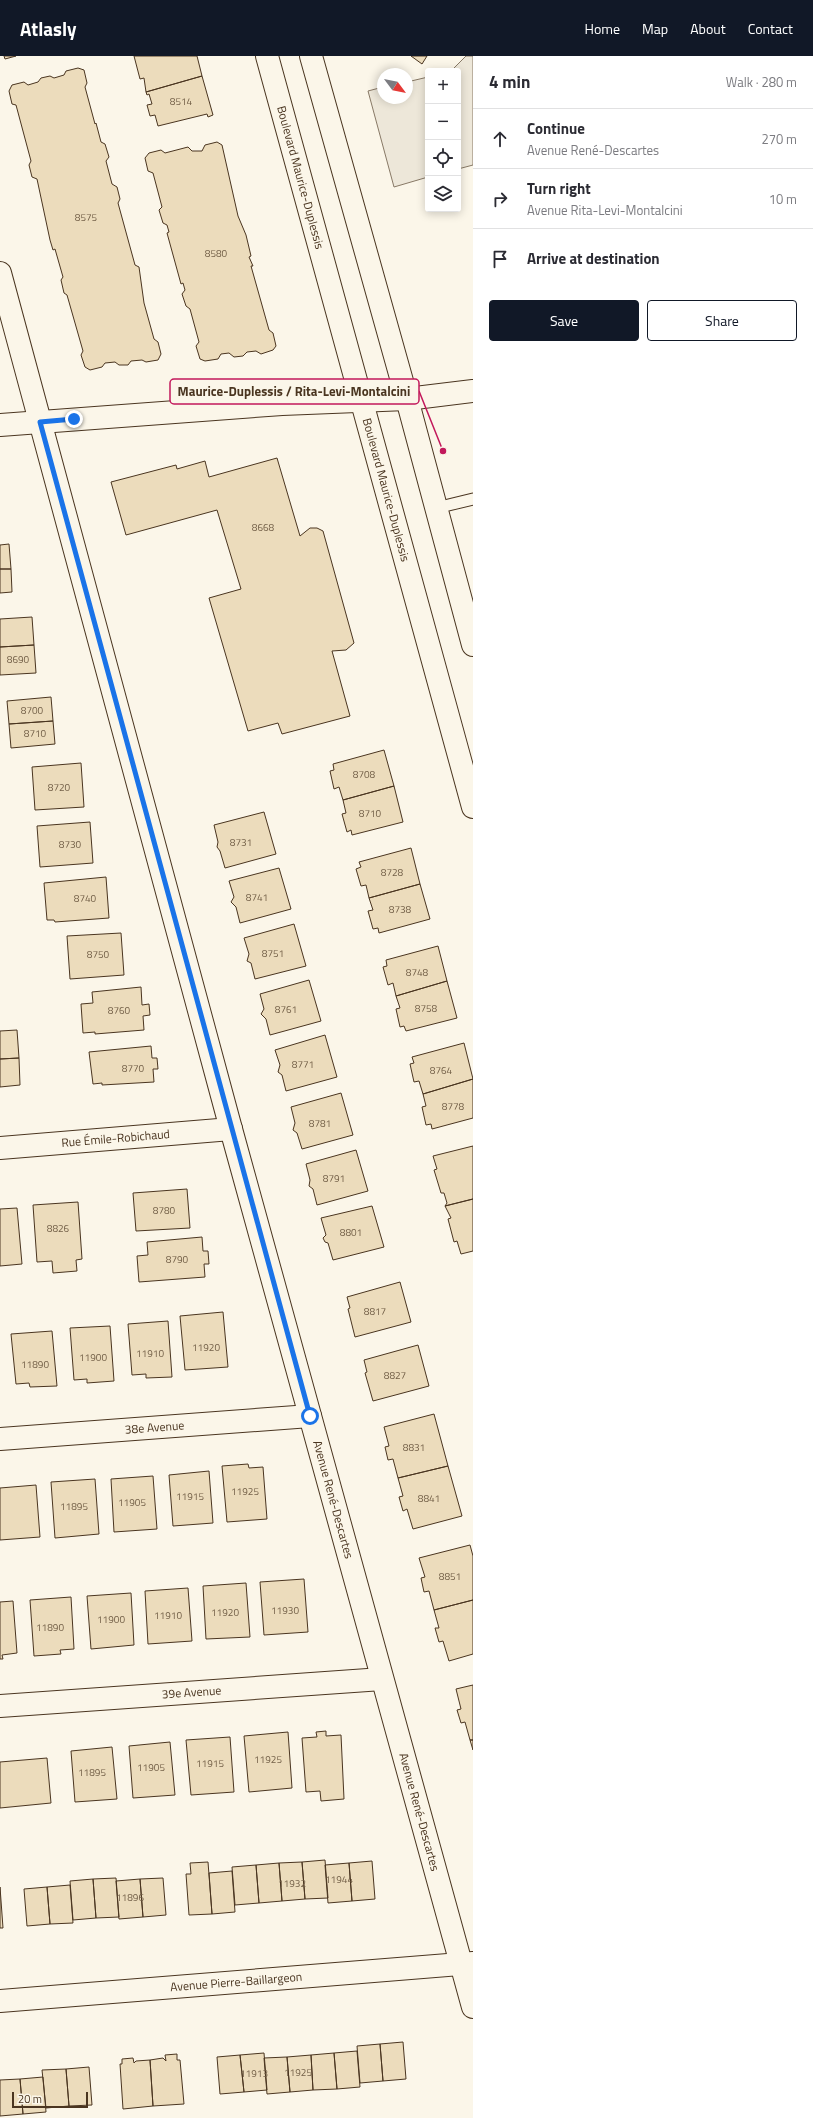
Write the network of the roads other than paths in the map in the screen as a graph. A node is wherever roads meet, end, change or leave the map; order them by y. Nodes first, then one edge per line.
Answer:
1 (267, 56) edge
2 (311, 56) edge
3 (0, 273) edge
4 (473, 391) edge
5 (407, 399) junction
6 (362, 400) junction
7 (40, 422) junction
8 (0, 425) edge
9 (473, 499) edge
10 (436, 508) junction
11 (470, 618) edge
12 (473, 642) edge
13 (473, 807) edge
14 (231, 1129) junction
15 (0, 1148) edge
16 (310, 1416) junction
17 (0, 1439) edge
18 (382, 1679) junction
19 (0, 1706) edge
20 (467, 1964) edge
21 (0, 2002) edge
22 (473, 2007) edge

1 - 6 street, Boulevard Maurice-Duplessis
2 - 5 street
3 - 7 street, Avenue René-Descartes
4 - 5 street
5 - 6 street
5 - 10 street
6 - 7 street
6 - 13 street, Boulevard Maurice-Duplessis
7 - 8 street
7 - 14 street, Avenue René-Descartes
9 - 10 lane
10 - 11 street
11 - 12 street
14 - 15 street, Rue Émile-Robichaud
14 - 16 street, Avenue René-Descartes
16 - 17 street, 38e Avenue
16 - 18 street, Avenue René-Descartes
18 - 19 street, 39e Avenue
18 - 20 street, Avenue René-Descartes
20 - 21 street, Avenue Pierre-Baillargeon
20 - 22 street, Avenue René-Descartes

